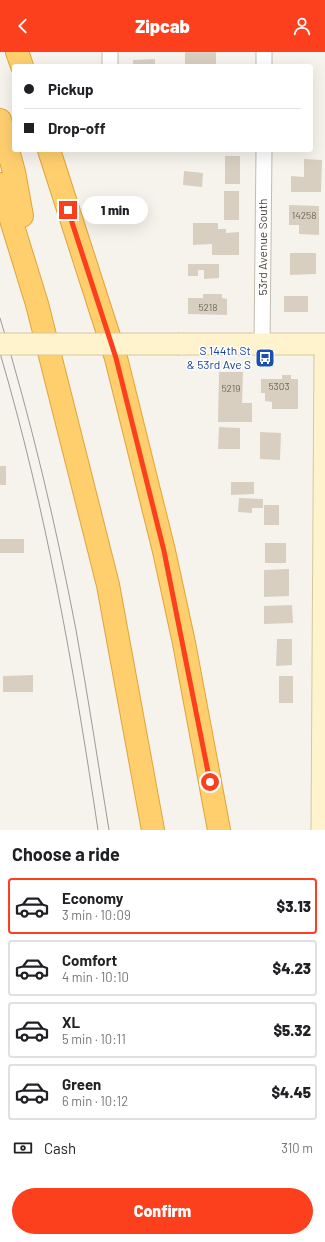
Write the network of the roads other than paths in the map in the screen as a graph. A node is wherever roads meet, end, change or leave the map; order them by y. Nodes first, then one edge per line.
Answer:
1 (17, 52) edge
2 (110, 52) edge
3 (264, 52) edge
4 (21, 64) edge
5 (110, 64) edge
6 (264, 64) edge
7 (0, 120) edge
8 (50, 152) edge
9 (264, 152) edge
10 (0, 184) edge
11 (37, 304) junction
12 (0, 344) edge
13 (262, 344) junction
14 (325, 344) edge
15 (325, 350) edge
16 (139, 752) junction
17 (144, 830) edge
18 (152, 830) edge
19 (219, 830) edge
20 (322, 830) edge

1 - 4 highway
2 - 5 street
3 - 6 street
7 - 11 highway
8 - 19 highway
9 - 13 street, 53rd Avenue South
10 - 11 highway
11 - 16 highway
12 - 13 street, bridge
13 - 14 street
15 - 20 street
16 - 17 highway
16 - 18 highway

